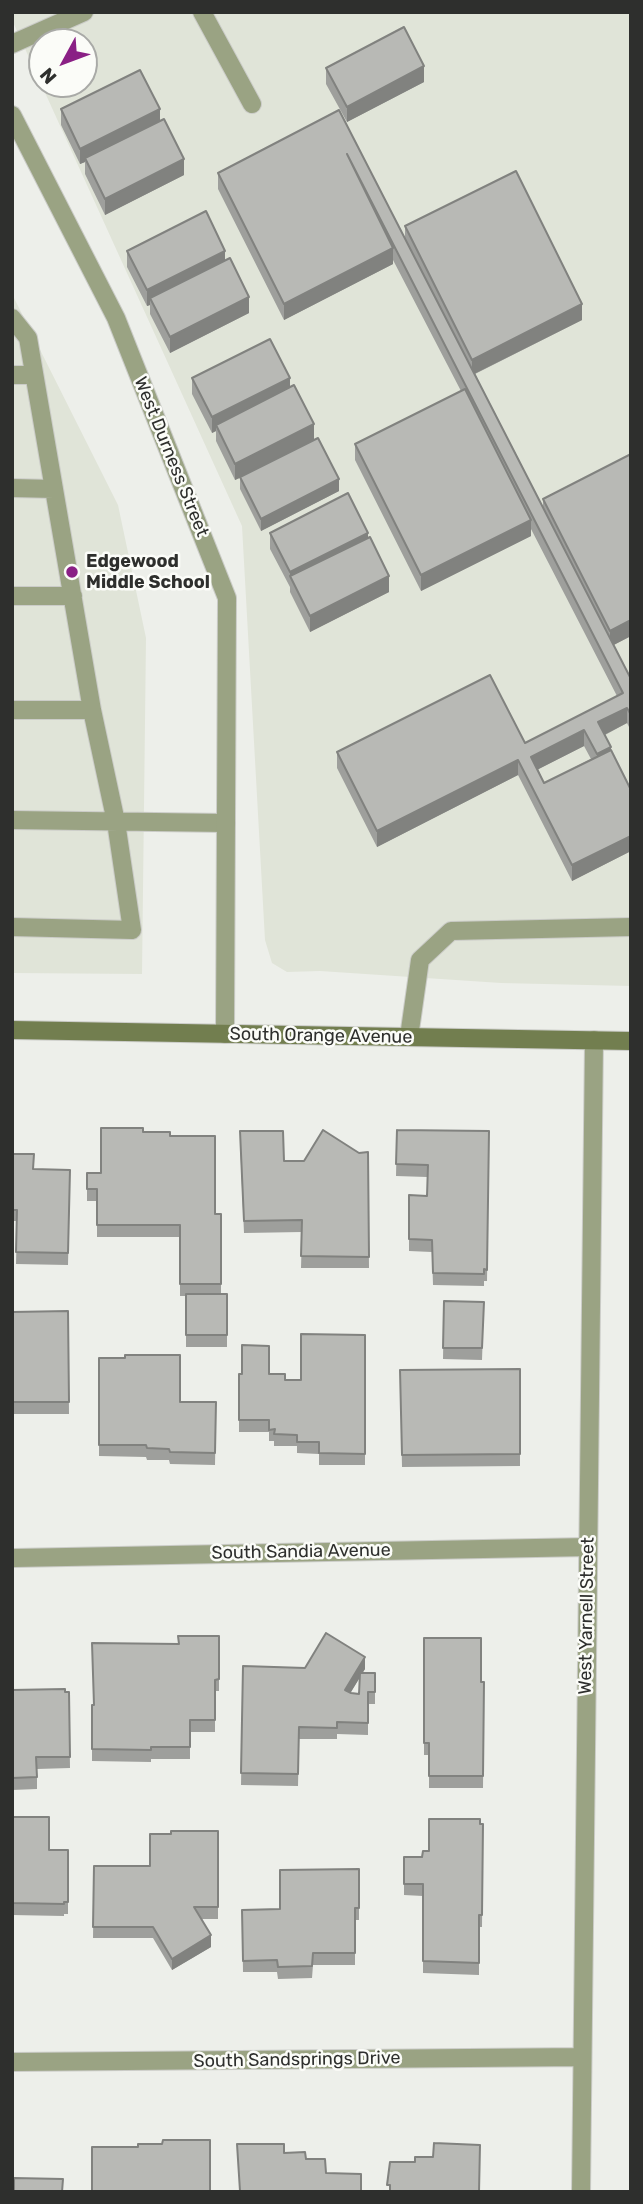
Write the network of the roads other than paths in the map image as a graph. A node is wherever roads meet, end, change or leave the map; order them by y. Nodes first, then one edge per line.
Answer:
1 (84, 12) edge
2 (202, 12) edge
3 (12, 44) edge
4 (252, 104) dead end
5 (12, 115) edge
6 (12, 318) edge
7 (12, 375) edge
8 (34, 375) junction
9 (12, 488) edge
10 (54, 489) junction
11 (12, 596) edge
12 (73, 596) junction
13 (12, 710) edge
14 (92, 710) junction
15 (12, 820) edge
16 (116, 822) junction
17 (226, 823) junction
18 (12, 926) edge
19 (631, 927) edge
20 (12, 1030) edge
21 (225, 1034) junction
22 (409, 1037) junction
23 (594, 1040) junction
24 (631, 1041) edge
25 (587, 1547) junction
26 (14, 1558) edge
27 (582, 2057) junction
28 (12, 2062) edge
29 (581, 2192) edge

1 - 3 street
2 - 4 street
5 - 17 street, West Durness Street
6 - 8 street
7 - 8 street
8 - 10 street
9 - 10 street
10 - 12 street
11 - 12 street
12 - 14 street
13 - 14 street
14 - 16 street
15 - 16 street
16 - 17 street
16 - 18 street
17 - 21 street, West Durness Street
19 - 22 street
20 - 21 street, South Orange Avenue
21 - 22 street, South Orange Avenue
22 - 23 street, South Orange Avenue
23 - 24 street, South Orange Avenue
23 - 25 street, West Yarnell Street
25 - 26 street, South Sandia Avenue
25 - 27 street, West Yarnell Street
27 - 28 street, South Sandsprings Drive
27 - 29 street, West Yarnell Street

